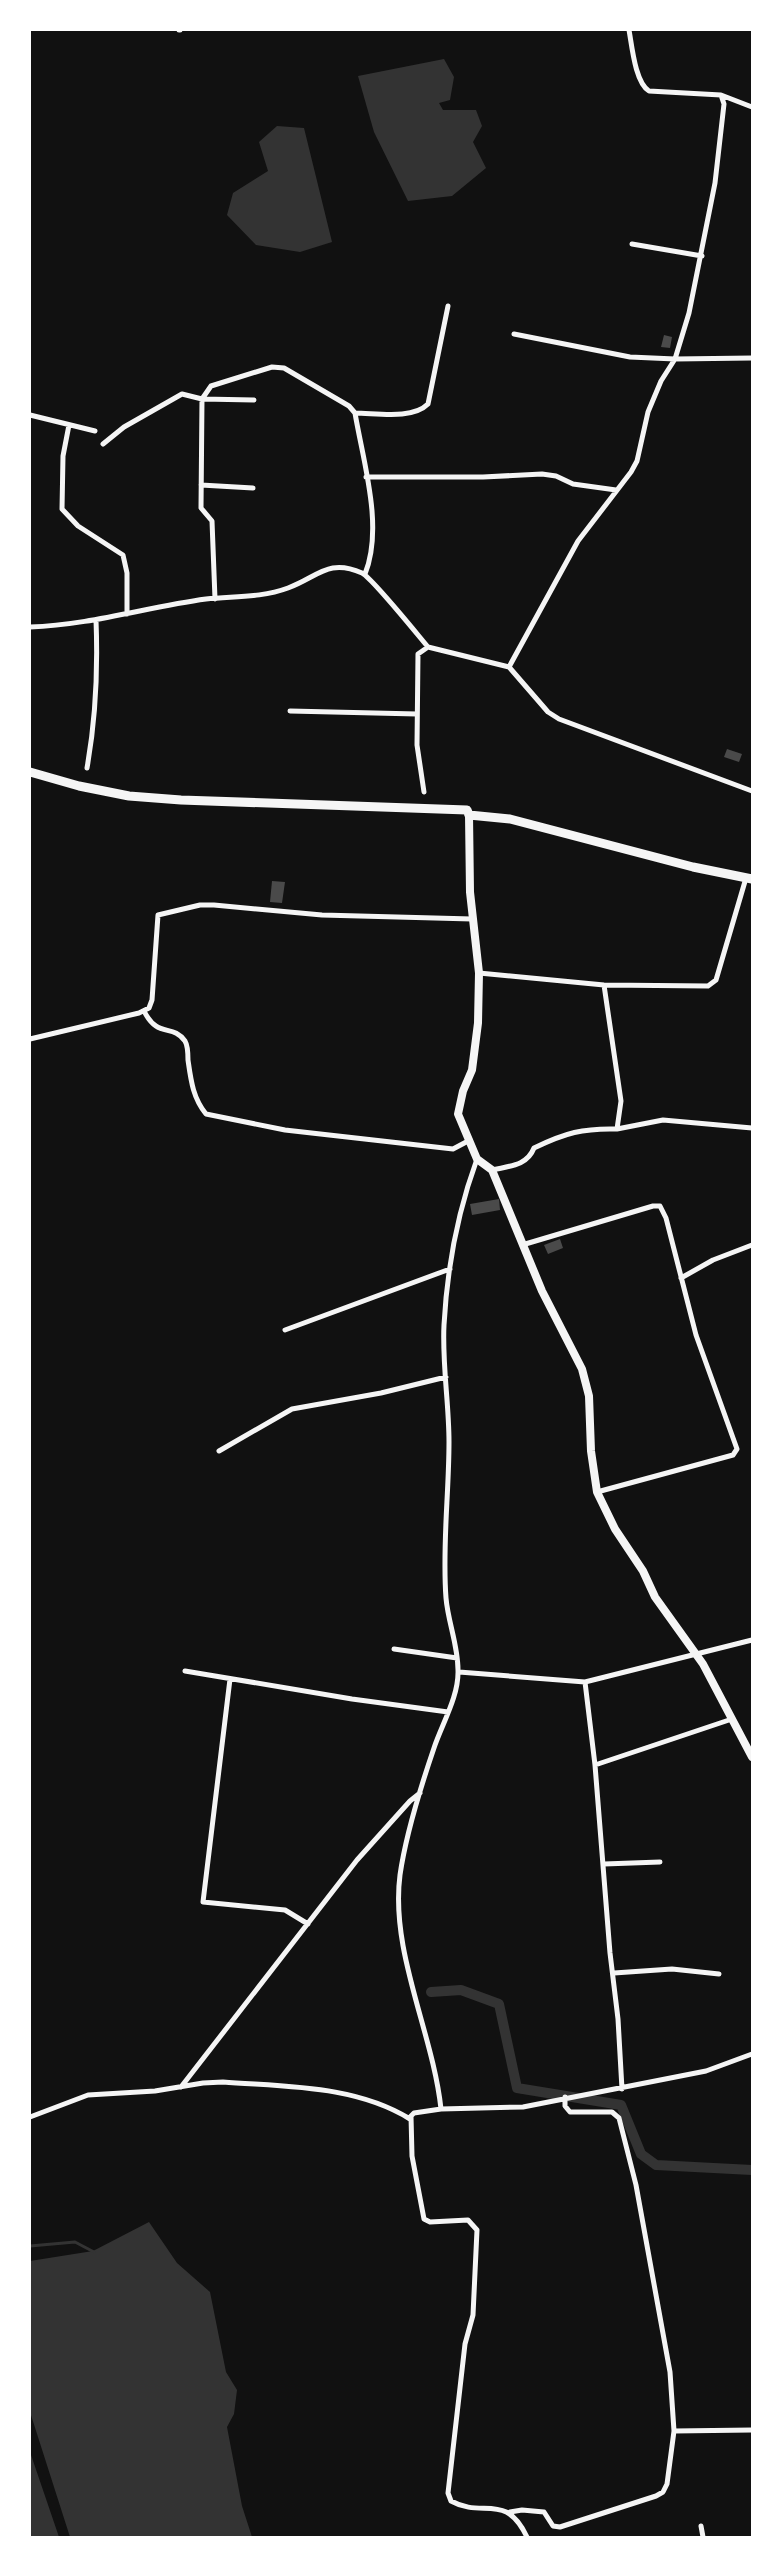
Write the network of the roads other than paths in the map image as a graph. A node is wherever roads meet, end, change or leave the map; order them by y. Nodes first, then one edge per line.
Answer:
1 (629, 30) edge
2 (721, 95) junction
3 (752, 107) edge
4 (632, 244) dead end
5 (702, 256) junction
6 (448, 306) dead end
7 (514, 334) dead end
8 (751, 358) edge
9 (675, 359) junction
10 (202, 399) junction
11 (254, 400) dead end
12 (355, 413) junction
13 (30, 415) edge
14 (69, 425) junction
15 (95, 431) dead end
16 (103, 444) dead end
17 (366, 477) junction
18 (201, 485) junction
19 (253, 488) dead end
20 (616, 490) junction
21 (365, 574) junction
22 (215, 599) junction
23 (127, 614) junction
24 (96, 620) junction
25 (30, 627) edge
26 (428, 646) junction
27 (509, 667) junction
28 (290, 711) dead end
29 (417, 714) junction
30 (87, 768) dead end
31 (30, 772) edge
32 (752, 791) edge
33 (424, 792) dead end
34 (469, 815) junction
35 (749, 878) edge
36 (472, 919) junction
37 (479, 973) junction
38 (604, 985) junction
39 (144, 1011) junction
40 (30, 1039) edge
41 (752, 1128) edge
42 (618, 1129) junction
43 (470, 1140) junction
44 (477, 1159) junction
45 (492, 1170) junction
46 (522, 1245) junction
47 (752, 1245) edge
48 (450, 1270) junction
49 (682, 1278) junction
50 (285, 1330) dead end
51 (446, 1377) junction
52 (219, 1451) dead end
53 (598, 1492) junction
54 (752, 1640) edge
55 (394, 1649) dead end
56 (696, 1654) junction
57 (457, 1658) junction
58 (185, 1671) dead end
59 (458, 1672) junction
60 (230, 1679) junction
61 (584, 1682) junction
62 (448, 1712) junction
63 (732, 1719) junction
64 (752, 1757) edge
65 (595, 1765) junction
66 (420, 1793) junction
67 (660, 1862) dead end
68 (604, 1864) junction
69 (308, 1924) junction
70 (614, 1973) junction
71 (718, 1974) dead end
72 (752, 2054) edge
73 (181, 2087) junction
74 (622, 2089) junction
75 (565, 2097) junction
76 (441, 2109) junction
77 (30, 2117) edge
78 (410, 2119) junction
79 (752, 2430) edge
80 (674, 2431) junction
81 (510, 2512) junction
82 (701, 2526) dead end
83 (528, 2537) edge
84 (703, 2537) edge

1 - 2 street
2 - 3 street
2 - 5 street
4 - 5 street
5 - 9 street
6 - 12 street
7 - 9 street
8 - 9 street
9 - 20 street
10 - 11 street
10 - 12 street
10 - 16 street
10 - 18 street
12 - 17 street
13 - 14 street
14 - 15 street
14 - 23 street
17 - 20 street
17 - 21 street
18 - 19 street
18 - 22 street
20 - 27 street
21 - 22 street
21 - 26 street
22 - 23 street
23 - 24 street
24 - 25 street
24 - 30 street
26 - 27 street
26 - 29 street
27 - 32 street
28 - 29 street
29 - 33 street
31 - 34 highway
34 - 35 highway
34 - 36 main road
35 - 38 street
36 - 37 main road
36 - 39 street
37 - 38 street
37 - 43 main road
38 - 42 street
39 - 40 street
39 - 43 street
41 - 42 street
42 - 45 street
43 - 44 main road
44 - 45 main road
44 - 48 street
45 - 46 main road
46 - 49 street
46 - 53 main road
47 - 49 street
48 - 50 street
48 - 51 street
49 - 53 street
51 - 52 street
51 - 57 street
53 - 56 main road
54 - 56 street
55 - 57 street
56 - 61 street
56 - 63 main road
57 - 59 street
58 - 60 street
59 - 61 street
59 - 62 street
60 - 62 street
60 - 69 street
61 - 65 street
62 - 66 street
63 - 64 main road
63 - 65 street
65 - 68 street
66 - 69 street
66 - 76 street
67 - 68 street
68 - 70 street
69 - 73 street
70 - 71 street
70 - 74 street
72 - 74 street
73 - 77 street
73 - 78 street
74 - 75 street
75 - 76 street
75 - 80 street
76 - 78 street
78 - 81 street
79 - 80 street
80 - 81 street
81 - 83 street
82 - 84 street

